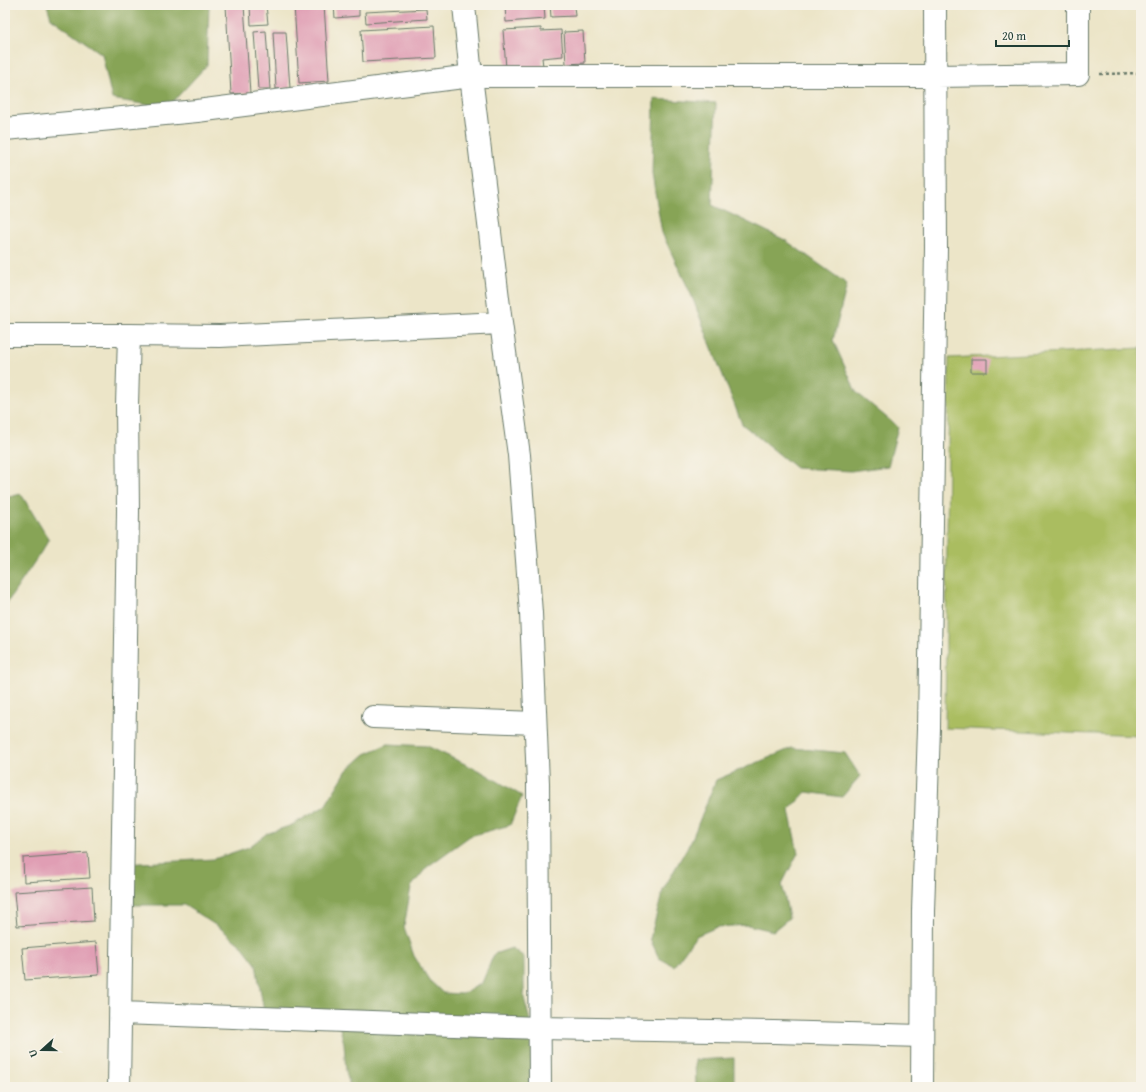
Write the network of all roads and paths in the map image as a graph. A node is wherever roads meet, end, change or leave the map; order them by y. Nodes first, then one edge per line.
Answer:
1 (464, 5) edge
2 (935, 5) edge
3 (1078, 5) edge
4 (1078, 74) junction
5 (1141, 74) edge
6 (472, 76) junction
7 (936, 76) junction
8 (5, 129) edge
9 (501, 323) junction
10 (5, 335) edge
11 (129, 335) junction
12 (373, 717) dead end
13 (535, 722) junction
14 (121, 1013) junction
15 (540, 1028) junction
16 (922, 1036) junction
17 (119, 1087) edge
18 (540, 1087) edge
19 (922, 1087) edge

1 - 6 street
2 - 7 street
3 - 4 street
4 - 5 path
4 - 7 street
6 - 7 street
6 - 8 street
6 - 9 street
7 - 16 street
9 - 11 street
9 - 13 street
10 - 11 street
11 - 14 street
12 - 13 street
13 - 15 street
14 - 15 street
14 - 17 street
15 - 16 street
15 - 18 street
16 - 19 street

